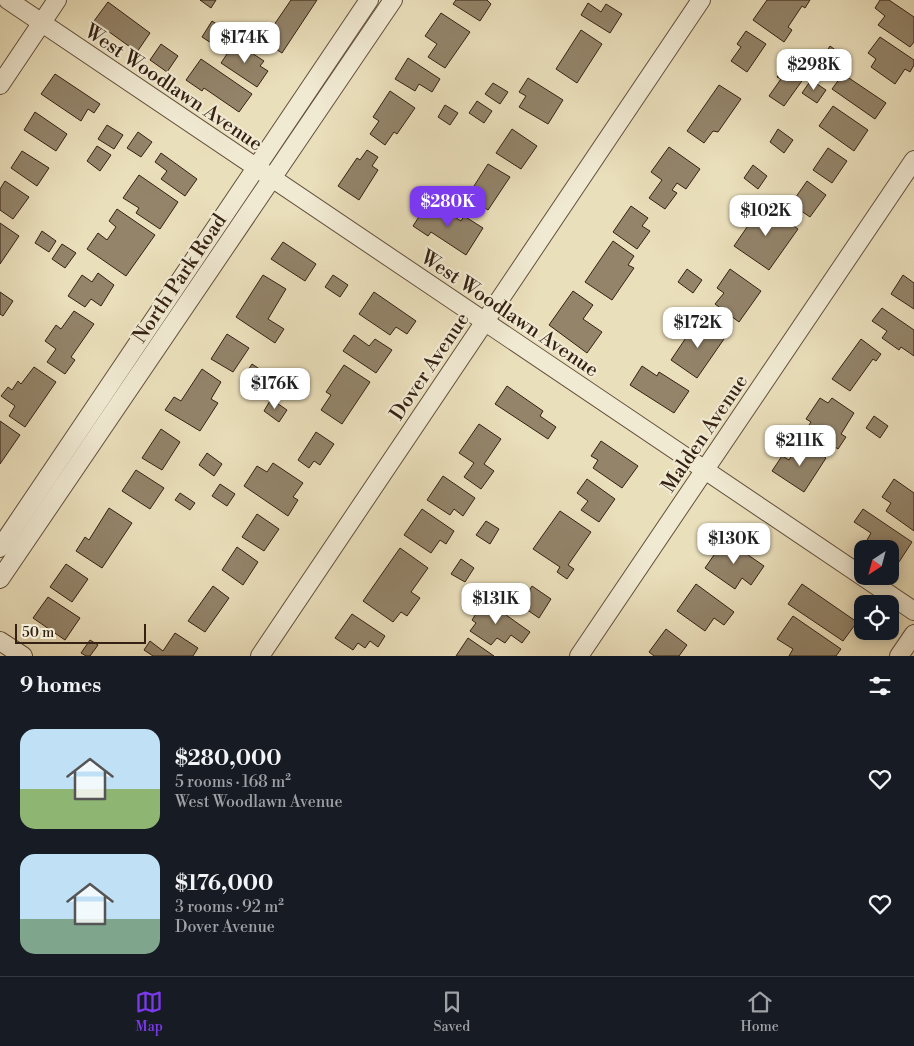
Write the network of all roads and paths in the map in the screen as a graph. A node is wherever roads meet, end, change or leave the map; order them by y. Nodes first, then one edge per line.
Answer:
1 (8, 0) edge
2 (57, 0) edge
3 (369, 0) edge
4 (393, 0) edge
5 (701, 0) edge
6 (42, 23) junction
7 (0, 85) edge
8 (914, 160) edge
9 (256, 168) junction
10 (273, 179) junction
11 (485, 322) junction
12 (705, 470) junction
13 (0, 548) edge
14 (0, 579) edge
15 (914, 611) edge
16 (914, 634) edge
17 (0, 640) edge
18 (23, 656) edge
19 (260, 656) edge
20 (578, 656) edge
21 (899, 656) edge

1 - 6 street, West Woodlawn Avenue
2 - 6 street
3 - 9 street, North Park Road
4 - 10 street, North Park Road
5 - 11 street, Dover Avenue
6 - 7 street
6 - 9 street, West Woodlawn Avenue
8 - 12 street, Malden Avenue
9 - 10 street, West Woodlawn Avenue
9 - 13 street, North Park Road
10 - 11 street, West Woodlawn Avenue
10 - 14 street, North Park Road
11 - 12 street, West Woodlawn Avenue
11 - 19 street, Dover Avenue
12 - 15 street, West Woodlawn Avenue
12 - 20 street, Malden Avenue
16 - 21 street
17 - 18 street

